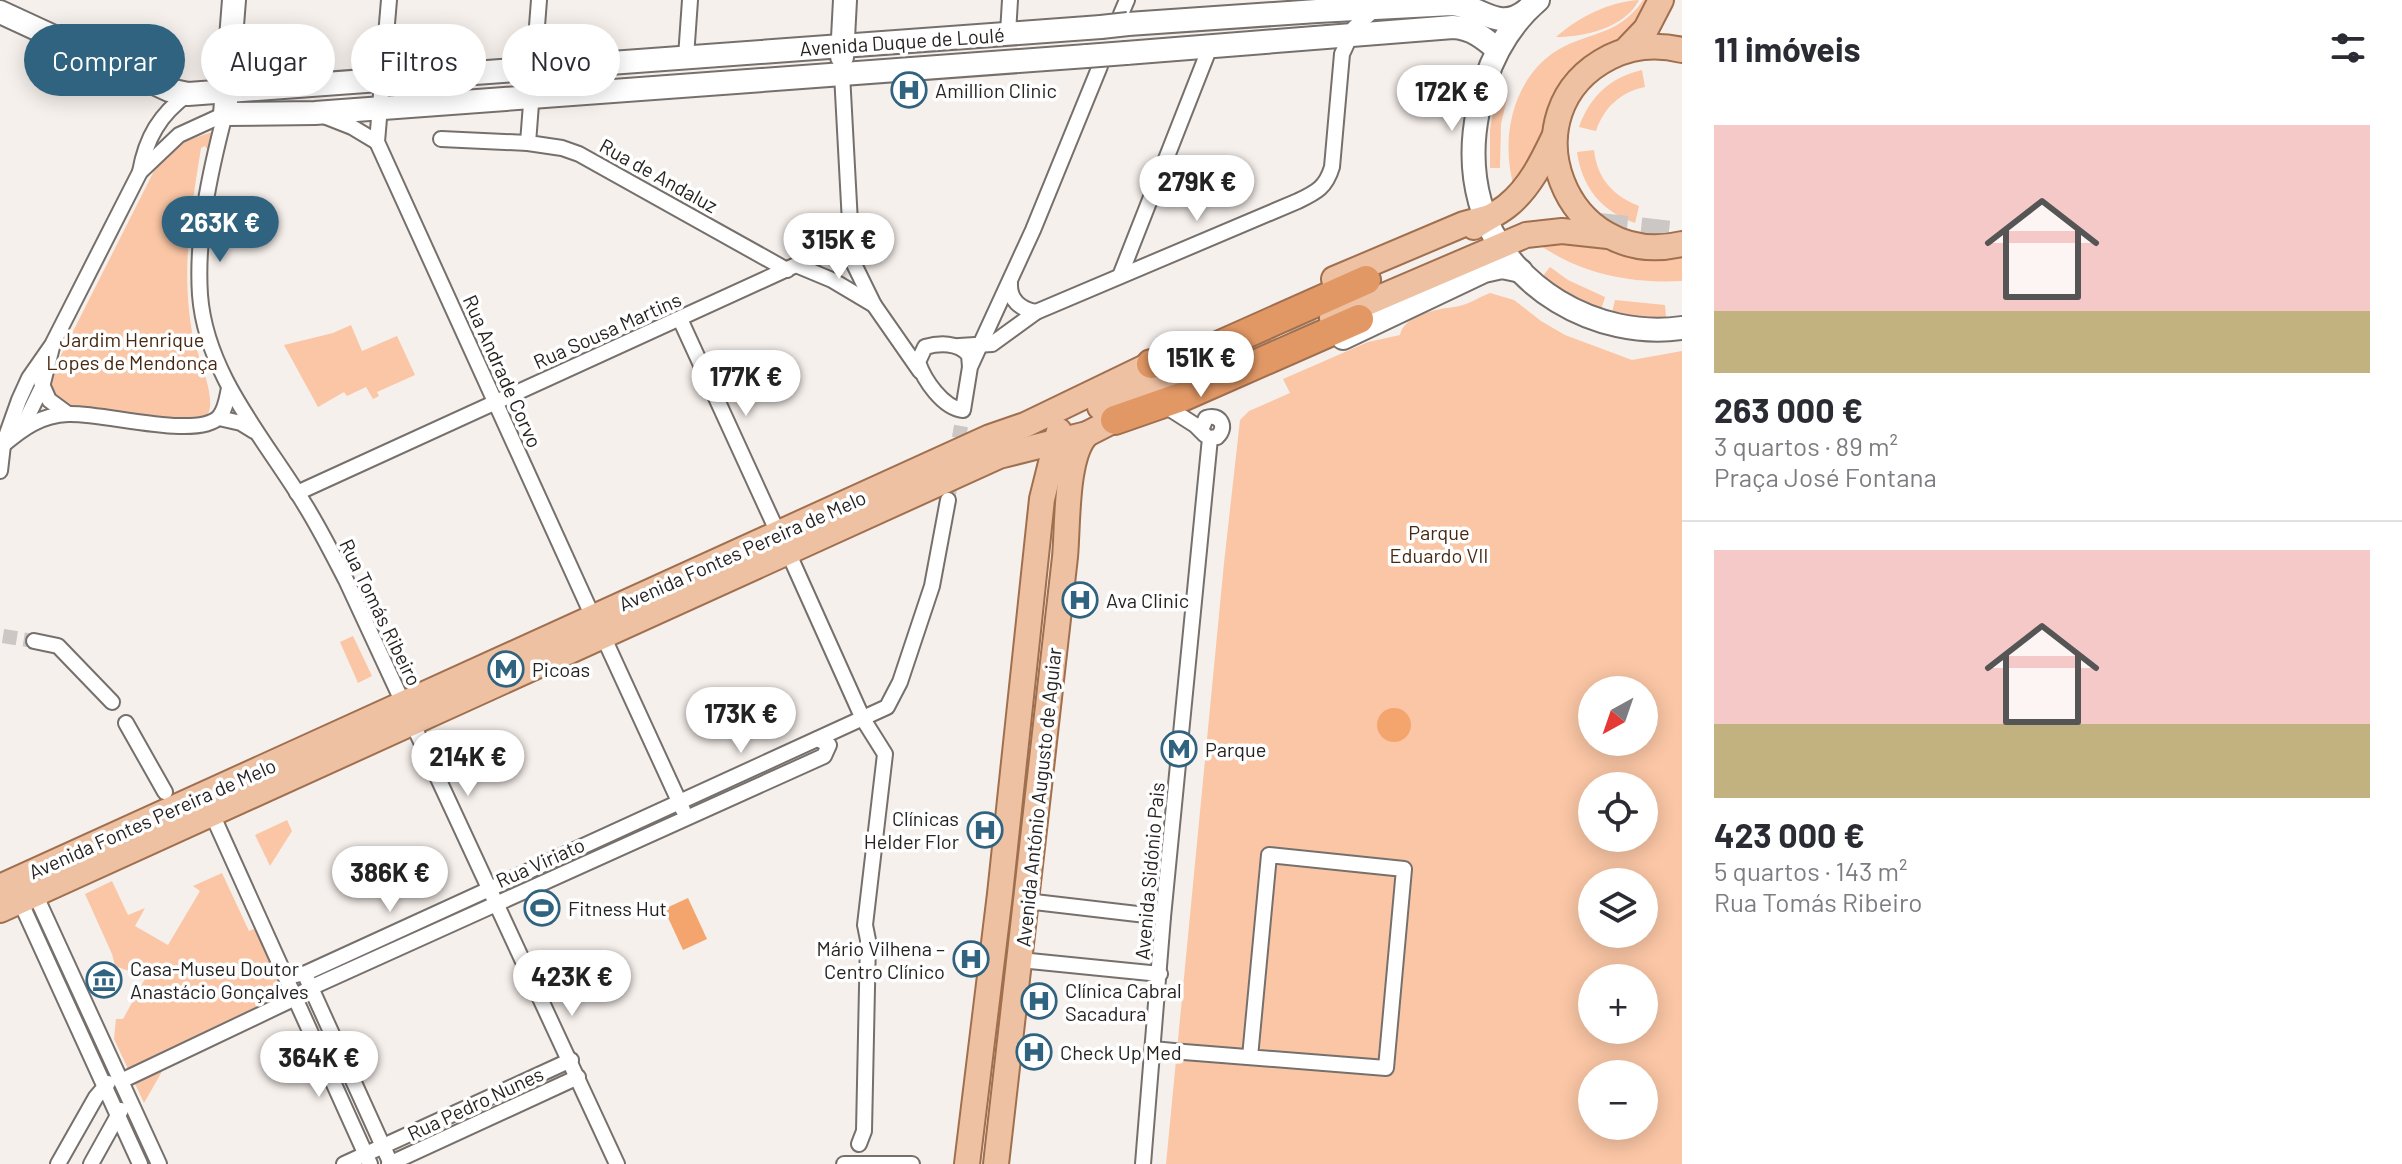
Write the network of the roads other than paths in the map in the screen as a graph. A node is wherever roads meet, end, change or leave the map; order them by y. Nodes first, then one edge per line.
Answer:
1 (234, 0) edge
2 (389, 0) edge
3 (539, 0) edge
4 (690, 0) edge
5 (845, 0) edge
6 (1010, 0) edge
7 (1661, 0) edge
8 (1454, 2) edge
9 (1534, 3) edge
10 (1367, 5) edge
11 (0, 12) edge
12 (1125, 13) edge
13 (232, 24) edge
14 (387, 24) edge
15 (538, 24) edge
16 (1008, 33) junction
17 (1349, 35) junction
18 (842, 46) junction
19 (1210, 47) junction
20 (1498, 50) junction
21 (1626, 50) junction
22 (1682, 50) edge
23 (686, 57) junction
24 (1094, 61) junction
25 (620, 62) edge
26 (842, 74) junction
27 (201, 93) edge
28 (188, 94) junction
29 (227, 96) edge
30 (381, 96) edge
31 (531, 97) junction
32 (380, 108) junction
33 (315, 113) junction
34 (225, 114) junction
35 (1555, 135) junction
36 (441, 139) dead end
37 (377, 142) junction
38 (528, 143) junction
39 (140, 172) junction
40 (1486, 218) junction
41 (1608, 236) junction
42 (853, 244) junction
43 (1682, 244) edge
44 (1500, 245) junction
45 (792, 268) junction
46 (1521, 271) junction
47 (1120, 276) junction
48 (1010, 280) junction
49 (1366, 280) dead end
50 (874, 305) junction
51 (1036, 312) junction
52 (680, 319) junction
53 (1359, 319) dead end
54 (1682, 328) edge
55 (900, 335) junction
56 (934, 345) junction
57 (959, 346) junction
58 (979, 347) junction
59 (48, 351) junction
60 (1151, 364) junction
61 (970, 367) junction
62 (921, 373) junction
63 (42, 387) junction
64 (229, 388) junction
65 (496, 402) junction
66 (1170, 409) junction
67 (963, 410) junction
68 (68, 414) junction
69 (1126, 417) junction
70 (219, 418) junction
71 (961, 426) tunnel mouth
72 (10, 427) edge
73 (258, 433) junction
74 (1087, 434) junction
75 (1056, 441) junction
76 (2, 445) edge
77 (999, 456) junction
78 (0, 471) edge
79 (297, 493) junction
80 (1042, 499) junction
81 (948, 500) tunnel mouth
82 (1053, 526) tunnel mouth
83 (783, 543) junction
84 (598, 627) junction
85 (34, 641) tunnel mouth
86 (112, 702) dead end
87 (408, 713) junction
88 (863, 719) junction
89 (126, 723) dead end
90 (818, 739) junction
91 (165, 792) dead end
92 (680, 803) junction
93 (212, 814) junction
94 (687, 818) junction
95 (1002, 871) junction
96 (493, 897) junction
97 (14, 898) edge
98 (1026, 901) junction
99 (1163, 917) junction
100 (1020, 960) junction
101 (1160, 974) junction
102 (286, 977) junction
103 (308, 981) junction
104 (295, 996) junction
105 (982, 1039) junction
106 (1009, 1043) junction
107 (1153, 1049) junction
108 (1250, 1057) junction
109 (571, 1060) junction
110 (578, 1077) junction
111 (122, 1084) junction
112 (104, 1085) junction
113 (118, 1117) junction
114 (859, 1144) dead end
115 (383, 1146) junction
116 (968, 1152) edge
117 (997, 1155) edge
118 (368, 1159) edge
119 (58, 1164) edge
120 (91, 1164) edge
121 (140, 1164) edge
122 (159, 1164) edge
123 (344, 1164) edge
124 (390, 1164) edge
125 (617, 1164) edge
126 (844, 1164) edge
127 (912, 1164) edge
128 (1143, 1164) edge

1 - 13 street
2 - 14 street
3 - 15 street
4 - 23 street
5 - 18 street
6 - 16 street
7 - 21 main road
8 - 9 street, Avenida Duque de Loulé
8 - 10 street, Avenida Duque de Loulé
9 - 20 street
10 - 12 street, Avenida Duque de Loulé
10 - 17 street
11 - 28 street
12 - 16 street, Avenida Duque de Loulé, bridge
16 - 18 street, Avenida Duque de Loulé
17 - 19 street, Avenida Duque de Loulé
17 - 20 street, Avenida Duque de Loulé
17 - 47 street
18 - 23 street, Avenida Duque de Loulé
18 - 26 street
19 - 24 street, Avenida Duque de Loulé, bridge
19 - 47 street
20 - 40 street
21 - 22 main road
21 - 35 main road
23 - 25 street, Avenida Duque de Loulé
24 - 26 street, Avenida Duque de Loulé
24 - 48 street
26 - 31 street, Avenida Duque de Loulé
26 - 42 street
27 - 28 street, Avenida Duque de Loulé
28 - 39 street
29 - 34 street
30 - 32 street
31 - 32 street, Avenida Duque de Loulé
31 - 38 street
32 - 33 street, Avenida Duque de Loulé
32 - 37 street
33 - 34 street, Avenida Duque de Loulé
33 - 37 street, Avenida Duque de Loulé
34 - 39 street
34 - 64 street, Rua Tomás Ribeiro
35 - 40 main road
35 - 41 main road
36 - 38 street
37 - 65 street, Rua Andrade Corvo
38 - 45 street, Rua de Andaluz
39 - 59 street
40 - 44 street
40 - 60 main road, Avenida Fontes Pereira de Melo
40 - 75 main road
41 - 43 main road
41 - 44 main road, Avenida Fontes Pereira de Melo
42 - 45 street, Rua Sousa Martins
42 - 50 street
42 - 55 street
44 - 46 street
44 - 69 main road, Avenida Fontes Pereira de Melo
45 - 50 street, Rua de Andaluz
45 - 52 street, Rua Sousa Martins
46 - 54 street
46 - 66 street
47 - 51 street
48 - 51 street
48 - 58 street
49 - 60 highway
50 - 55 street
51 - 58 street
52 - 65 street, Rua Sousa Martins
52 - 83 street
53 - 69 highway, Avenida Fontes Pereira de Melo
55 - 56 street
55 - 62 street
56 - 57 street
56 - 62 street
57 - 58 street
57 - 61 street
58 - 61 street
59 - 63 street
59 - 72 street
60 - 83 main road, Avenida Fontes Pereira de Melo
61 - 67 street
62 - 67 street
63 - 68 street
63 - 72 street
64 - 70 street
64 - 73 street, Rua Tomás Ribeiro
65 - 79 street, Rua Sousa Martins
65 - 84 street, Rua Andrade Corvo
66 - 69 street
66 - 99 street, Avenida Sidónio Pais
67 - 71 street
68 - 70 street
68 - 72 street
69 - 74 main road, Avenida Fontes Pereira de Melo
70 - 73 street
72 - 76 street
73 - 79 street, Rua Tomás Ribeiro
74 - 75 main road, Avenida Fontes Pereira de Melo
74 - 98 main road, Avenida António Augusto de Aguiar
75 - 77 main road, Avenida Fontes Pereira de Melo
75 - 80 main road, Avenida António Augusto de Aguiar
76 - 78 street
77 - 80 main road
77 - 83 main road, Avenida Fontes Pereira de Melo
79 - 87 street, Rua Tomás Ribeiro
80 - 95 main road, Avenida António Augusto de Aguiar
81 - 88 street, Rua Viriato
82 - 95 main road, Avenida António Augusto de Aguiar
83 - 84 main road, Avenida Fontes Pereira de Melo
83 - 88 street
84 - 87 main road, Avenida Fontes Pereira de Melo
84 - 92 street, Rua Andrade Corvo
85 - 86 street
87 - 93 main road, Avenida Fontes Pereira de Melo
87 - 96 street, Rua Tomás Ribeiro
87 - 97 main road, Avenida Fontes Pereira de Melo
88 - 90 street, Rua Viriato
88 - 114 street
89 - 91 street
90 - 92 street, Rua Viriato
90 - 94 street, Rua Viriato
92 - 94 street, Rua Andrade Corvo
92 - 96 street, Rua Viriato
93 - 97 main road, Avenida Fontes Pereira de Melo
93 - 102 street
94 - 96 street, Rua Viriato
95 - 105 main road, Avenida António Augusto de Aguiar
96 - 103 street, Rua Viriato
96 - 109 street, Rua Tomás Ribeiro
97 - 111 street
97 - 112 street
98 - 99 street
98 - 100 main road, Avenida António Augusto de Aguiar
99 - 101 street, Avenida Sidónio Pais
100 - 101 street
100 - 106 main road, Avenida António Augusto de Aguiar
101 - 107 street, Avenida Sidónio Pais
102 - 103 street, Rua Viriato
102 - 104 street
103 - 104 street, Rua Viriato
103 - 115 street
104 - 111 street, Rua Viriato
104 - 118 street
105 - 106 main road
105 - 116 main road, Avenida António Augusto de Aguiar
106 - 117 main road, Avenida António Augusto de Aguiar
107 - 108 street
107 - 128 street, Avenida Sidónio Pais
108 - 108 street
109 - 110 street, Rua Tomás Ribeiro
109 - 115 street, Rua Pedro Nunes
110 - 124 street, Rua Pedro Nunes
110 - 125 street, Rua Tomás Ribeiro
111 - 112 street
111 - 113 street
111 - 122 street
112 - 113 street
112 - 119 street
113 - 120 street
113 - 121 street
115 - 118 street, Rua Pedro Nunes
115 - 124 street
116 - 117 main road
118 - 123 street, Rua Pedro Nunes
126 - 127 street

